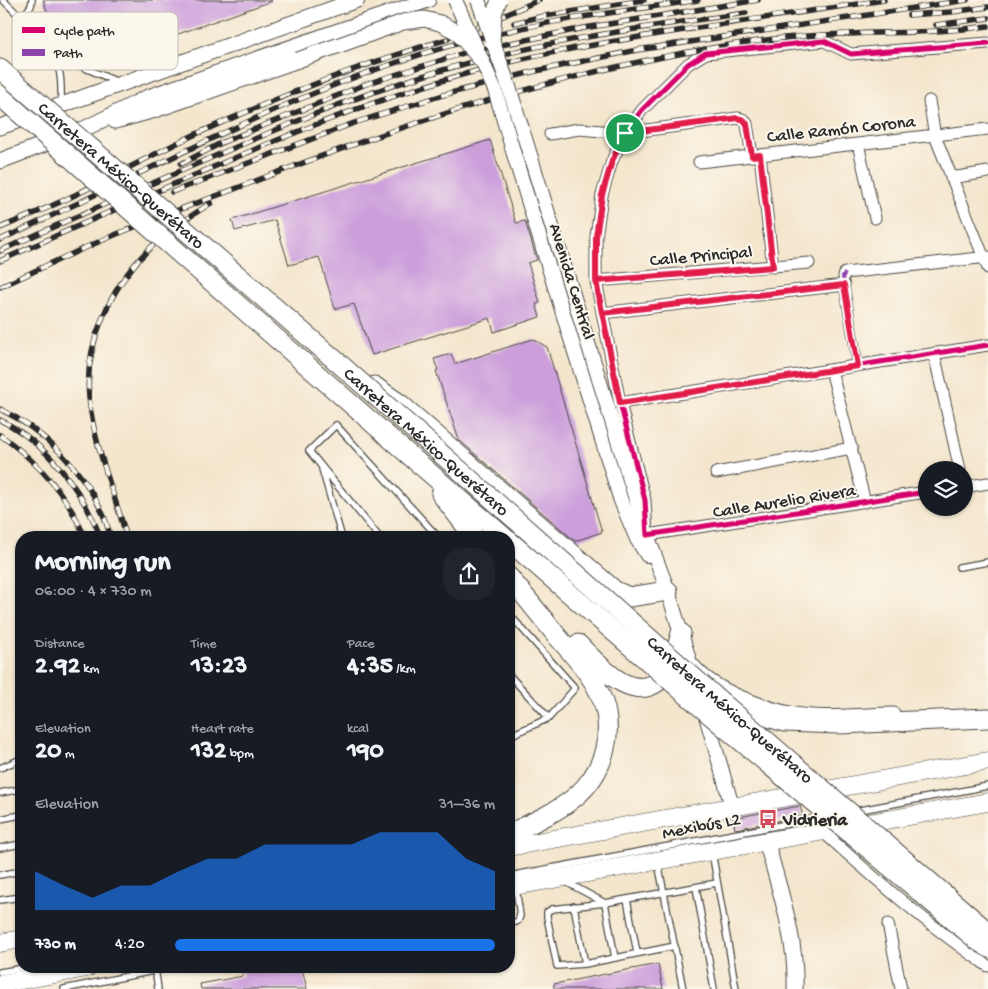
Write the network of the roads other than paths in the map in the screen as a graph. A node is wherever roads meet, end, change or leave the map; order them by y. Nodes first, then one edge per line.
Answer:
1 (3, 0) edge
2 (32, 0) edge
3 (357, 0) edge
4 (428, 0) edge
5 (455, 0) edge
6 (478, 0) edge
7 (500, 0) edge
8 (15, 12) edge
9 (26, 12) edge
10 (492, 41) junction
11 (988, 43) edge
12 (482, 61) junction
13 (178, 64) edge
14 (0, 69) edge
15 (59, 70) edge
16 (89, 70) edge
17 (160, 70) edge
18 (121, 84) junction
19 (0, 96) edge
20 (929, 101) dead end
21 (61, 105) junction
22 (0, 127) edge
23 (988, 129) edge
24 (82, 130) junction
25 (625, 133) junction
26 (550, 134) dead end
27 (935, 136) junction
28 (858, 144) junction
29 (756, 156) junction
30 (0, 160) edge
31 (699, 162) dead end
32 (988, 172) edge
33 (951, 178) junction
34 (875, 218) dead end
35 (987, 261) edge
36 (809, 263) dead end
37 (773, 267) junction
38 (845, 279) junction
39 (596, 281) junction
40 (602, 313) junction
41 (988, 345) edge
42 (934, 353) junction
43 (342, 366) junction
44 (858, 366) junction
45 (832, 370) junction
46 (620, 403) junction
47 (852, 448) junction
48 (416, 461) junction
49 (958, 461) edge
50 (321, 467) junction
51 (716, 473) dead end
52 (988, 483) edge
53 (973, 486) edge
54 (918, 493) edge
55 (866, 502) junction
56 (340, 531) edge
57 (374, 531) edge
58 (433, 531) edge
59 (471, 531) edge
60 (496, 531) edge
61 (646, 535) junction
62 (515, 546) edge
63 (988, 562) edge
64 (959, 567) dead end
65 (659, 569) junction
66 (515, 581) edge
67 (515, 582) edge
68 (668, 591) junction
69 (515, 621) edge
70 (681, 633) junction
71 (690, 660) junction
72 (515, 682) edge
73 (718, 698) junction
74 (988, 709) edge
75 (549, 718) junction
76 (988, 718) edge
77 (515, 733) edge
78 (988, 761) edge
79 (15, 762) edge
80 (0, 768) edge
81 (988, 786) edge
82 (877, 788) dead end
83 (15, 790) edge
84 (0, 793) edge
85 (988, 802) edge
86 (732, 806) junction
87 (15, 816) edge
88 (0, 819) edge
89 (870, 822) junction
90 (515, 831) edge
91 (822, 831) junction
92 (614, 835) dead end
93 (766, 840) junction
94 (15, 845) edge
95 (515, 846) edge
96 (0, 848) edge
97 (711, 850) junction
98 (658, 860) junction
99 (15, 872) edge
100 (0, 875) edge
101 (562, 878) junction
102 (515, 882) edge
103 (717, 882) junction
104 (515, 883) edge
105 (696, 887) junction
106 (664, 892) junction
107 (15, 898) edge
108 (515, 898) edge
109 (627, 899) junction
110 (0, 900) edge
111 (605, 903) junction
112 (574, 906) junction
113 (515, 922) edge
114 (988, 922) edge
115 (888, 924) dead end
116 (988, 932) edge
117 (15, 940) edge
118 (0, 943) edge
119 (674, 946) junction
120 (988, 947) edge
121 (637, 953) junction
122 (615, 958) junction
123 (585, 964) junction
124 (988, 966) edge
125 (15, 970) edge
126 (0, 972) edge
127 (60, 973) edge
128 (134, 973) edge
129 (156, 973) edge
130 (0, 984) edge
131 (73, 988) edge
132 (64, 989) edge
133 (158, 989) edge
134 (683, 989) edge
135 (714, 989) edge
136 (736, 989) edge
137 (795, 989) edge
138 (901, 989) edge

1 - 8 lane
2 - 9 lane
3 - 13 main road
4 - 24 main road
5 - 12 street, Avenida Central, bridge
6 - 10 street, Avenida Central, bridge
7 - 10 main road, bridge
10 - 61 street, Avenida Central, bridge
11 - 25 street
12 - 24 main road, bridge
12 - 65 street, Avenida Central, bridge
14 - 43 highway, Carretera México-Querétaro, bridge
15 - 21 lane
16 - 18 lane
17 - 18 main road
18 - 21 main road
19 - 48 highway, Carretera México-Querétaro, bridge
20 - 27 street
21 - 22 main road
23 - 27 street, Calle Ramón Corona
24 - 30 main road
25 - 26 street
25 - 29 street
25 - 39 street
27 - 28 street, Calle Ramón Corona
27 - 33 street
28 - 29 street, Calle Ramón Corona
28 - 34 street
29 - 31 street, Calle Ramón Corona
29 - 37 street
32 - 33 street
33 - 35 street
35 - 38 street
36 - 37 street, Calle Principal
37 - 39 street, Calle Principal
38 - 40 street
38 - 44 street
39 - 40 street
40 - 46 street
41 - 42 street
42 - 44 street
42 - 49 street
43 - 68 highway, bridge
43 - 73 highway, Carretera México-Querétaro, bridge
44 - 45 street
45 - 46 street
45 - 47 street
46 - 61 street
47 - 51 street
47 - 55 street
48 - 59 highway
48 - 60 highway, Carretera México-Querétaro
50 - 56 lane
50 - 57 lane
50 - 58 lane
52 - 53 street
54 - 55 street, Calle Aurelio Rivera
55 - 61 street, Calle Aurelio Rivera
61 - 65 street, Avenida Central
62 - 120 highway, Carretera México-Querétaro, bridge
63 - 64 lane
65 - 68 street, Avenida Central
66 - 70 highway
67 - 90 highway
68 - 70 street, Avenida Central
69 - 75 lane
70 - 71 street, Avenida Central
71 - 74 street
71 - 86 street, Avenida Central
72 - 75 lane
73 - 76 highway
73 - 116 highway, Carretera México-Querétaro, bridge
75 - 77 lane
78 - 86 main road
79 - 80 lane
81 - 102 lane, Mexibús L2
82 - 92 lane, Mexibús L2
83 - 84 lane
85 - 89 main road
86 - 95 main road
87 - 88 lane
89 - 91 main road
89 - 114 street
91 - 93 main road
91 - 124 street
93 - 97 main road
93 - 137 main road
94 - 96 lane
97 - 98 main road
97 - 103 lane
98 - 101 main road
98 - 106 lane
99 - 100 lane
101 - 104 main road
101 - 111 lane
103 - 105 lane
103 - 136 lane
105 - 106 lane
105 - 135 lane
106 - 109 lane
106 - 119 lane
107 - 110 lane
108 - 113 lane
109 - 111 lane
109 - 121 lane
111 - 112 lane
111 - 122 lane
112 - 123 lane
112 - 123 lane
115 - 138 street
117 - 118 main road
119 - 121 lane
119 - 134 lane
121 - 122 lane
122 - 123 lane
125 - 126 lane
127 - 130 main road
128 - 131 lane
129 - 133 lane
131 - 132 lane

